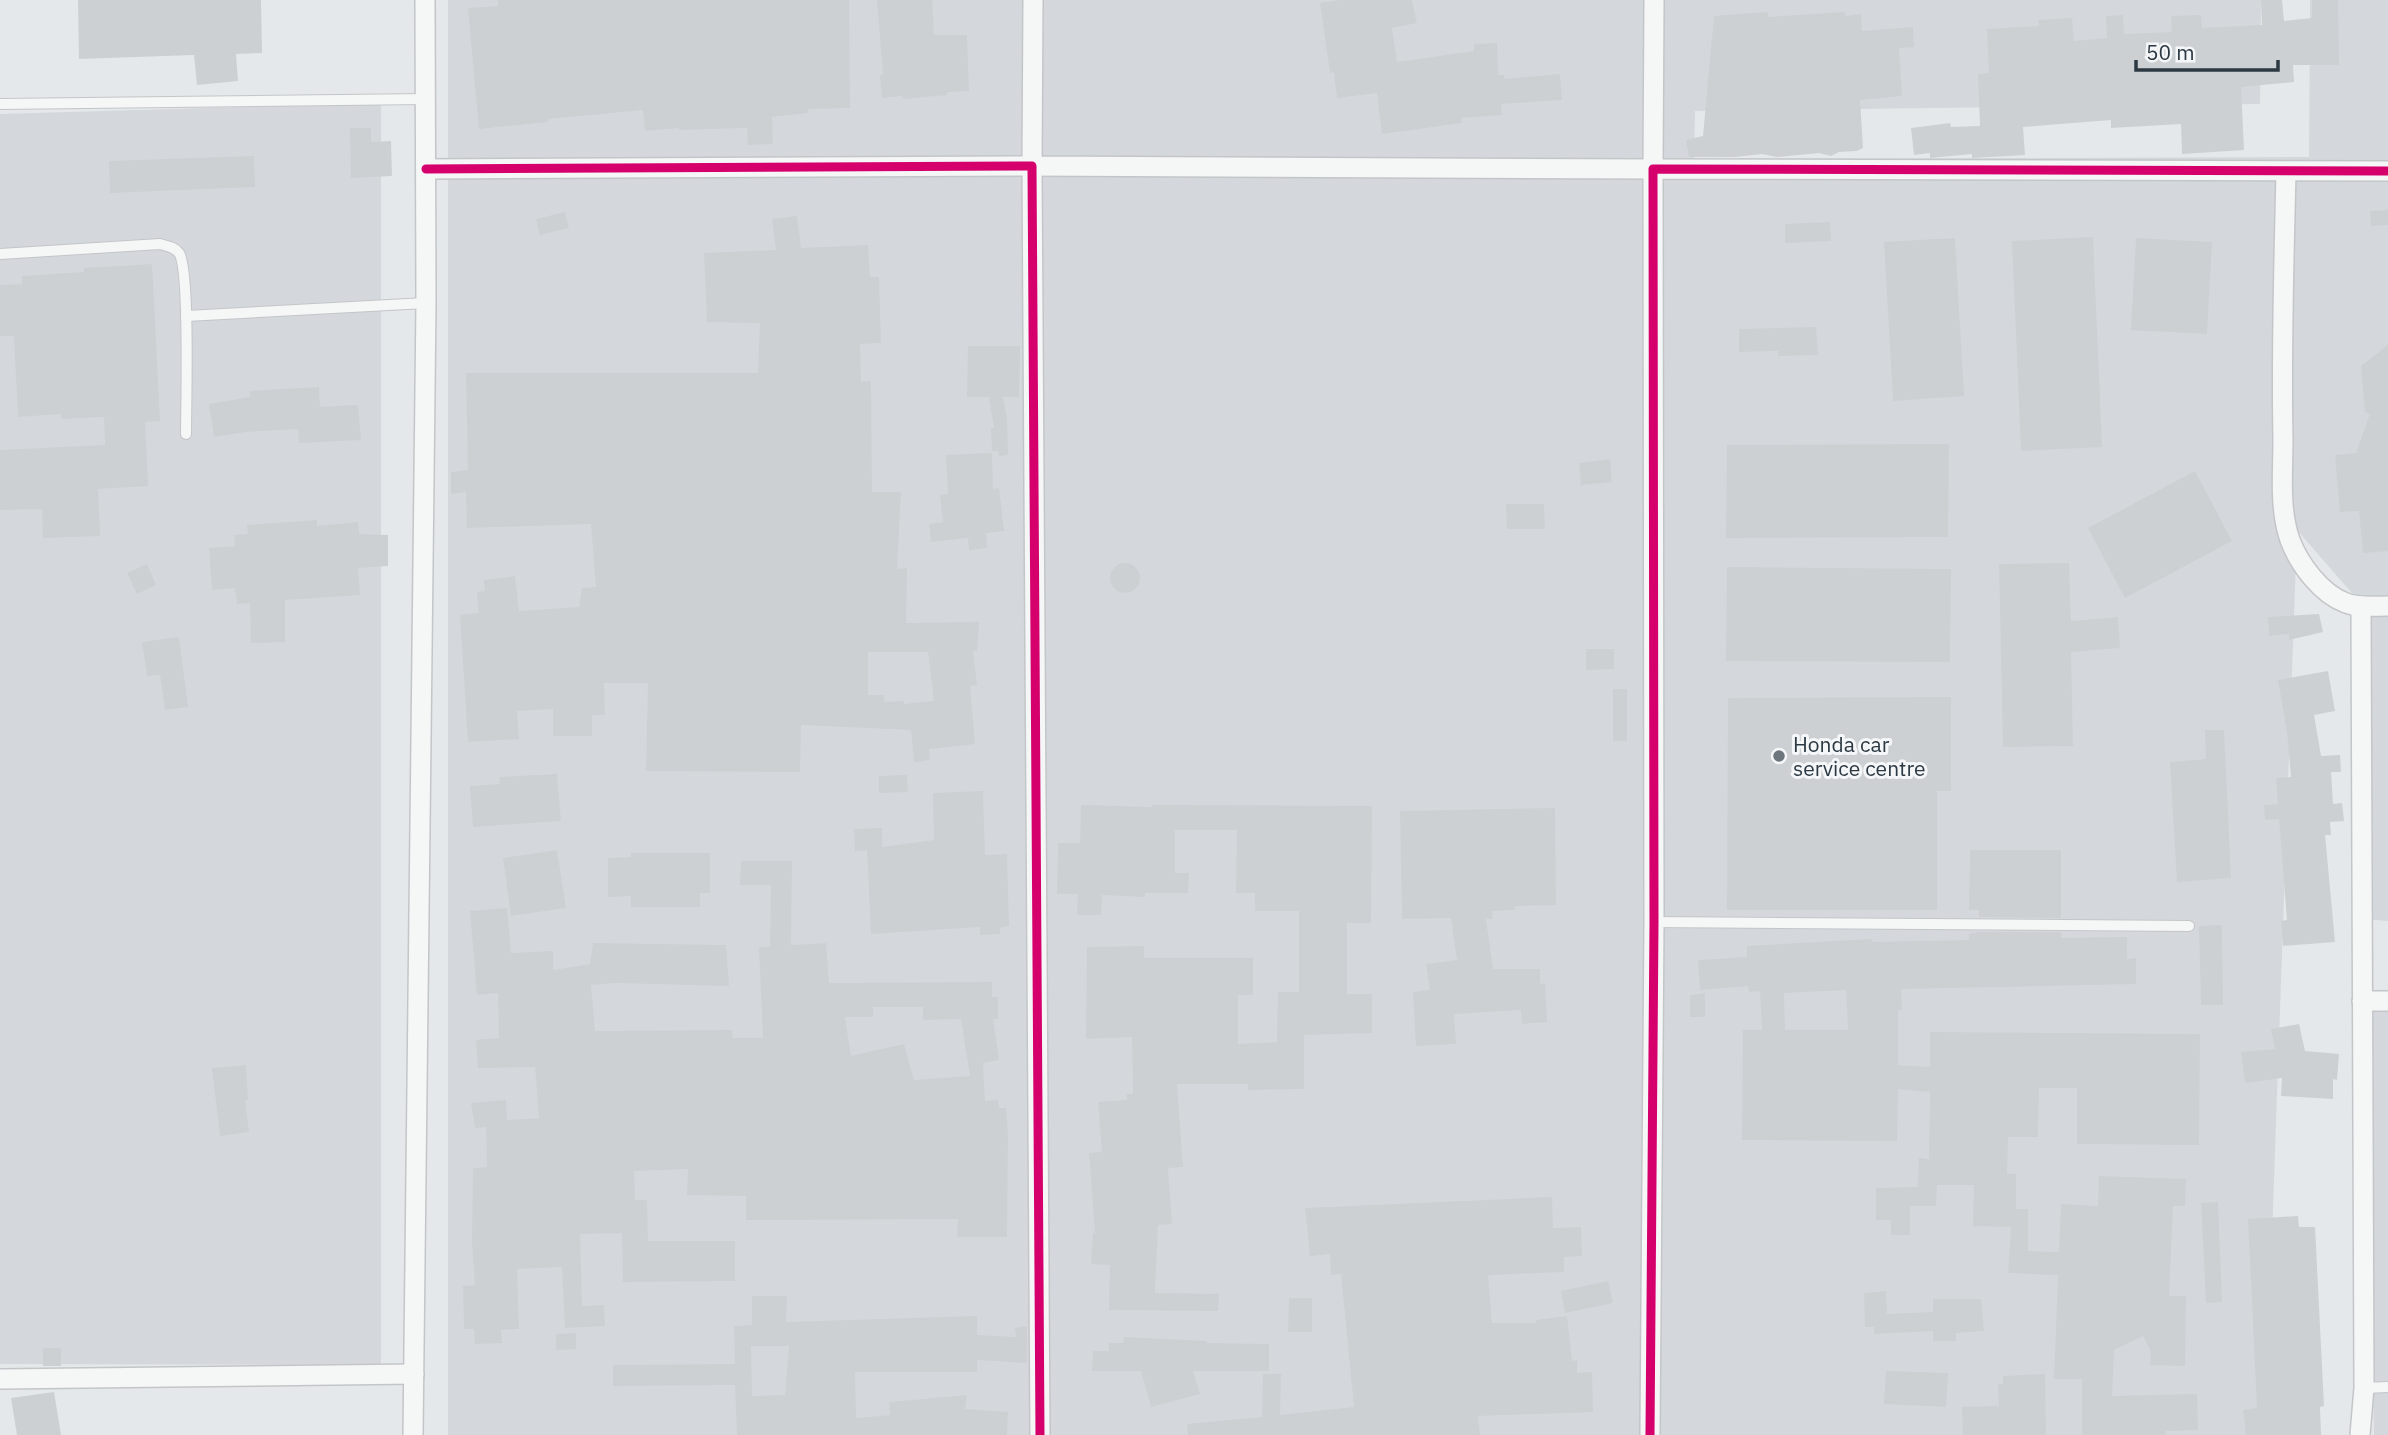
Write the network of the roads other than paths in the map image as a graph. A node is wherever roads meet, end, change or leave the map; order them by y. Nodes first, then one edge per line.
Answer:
1 (425, 0) edge
2 (1033, 0) edge
3 (1654, 0) edge
4 (427, 99) junction
5 (0, 104) edge
6 (1032, 166) junction
7 (426, 169) junction
8 (1653, 169) junction
9 (2388, 171) edge
10 (2286, 172) junction
11 (0, 254) edge
12 (426, 303) junction
13 (186, 316) junction
14 (186, 434) dead end
15 (2361, 606) junction
16 (2388, 606) edge
17 (1654, 922) junction
18 (2189, 926) dead end
19 (2362, 1001) junction
20 (2388, 1001) edge
21 (414, 1374) junction
22 (0, 1379) edge
23 (2388, 1387) edge
24 (2364, 1388) junction
25 (413, 1435) edge
26 (1040, 1435) edge
27 (1650, 1435) edge
28 (2360, 1435) edge

1 - 4 street
2 - 6 street
3 - 8 street
4 - 5 lane
4 - 7 street
6 - 7 street
6 - 8 street
6 - 26 street
7 - 12 street
8 - 10 street
8 - 17 street
9 - 10 street
10 - 15 street
11 - 13 lane
12 - 13 lane
12 - 21 street
13 - 14 lane
15 - 16 street
15 - 19 street
17 - 18 lane
17 - 27 street
19 - 20 street
19 - 24 street
21 - 22 street
21 - 25 street
23 - 24 lane
24 - 28 street

